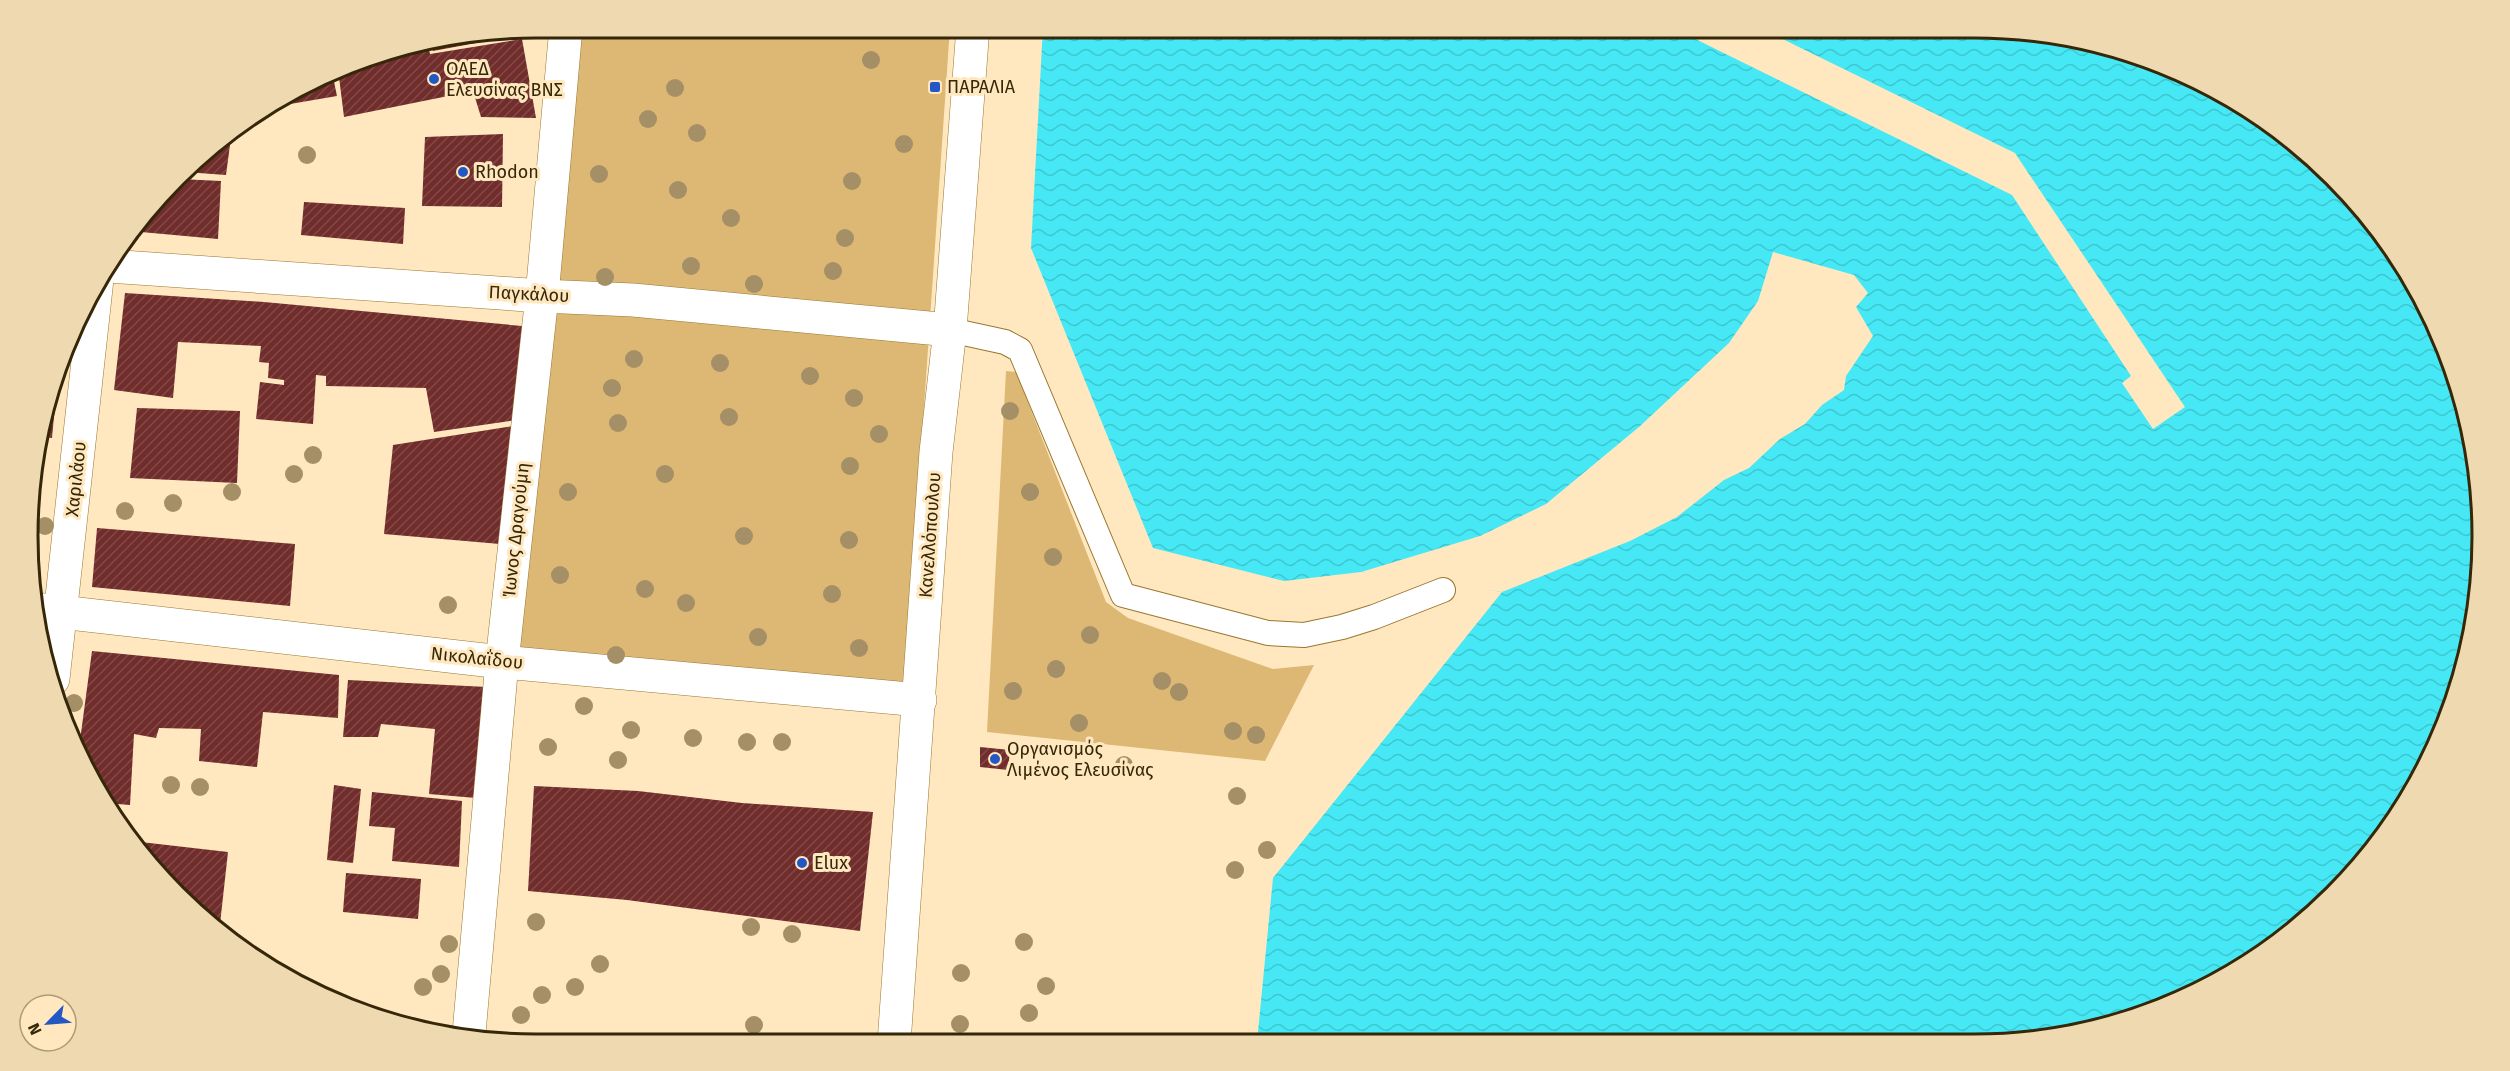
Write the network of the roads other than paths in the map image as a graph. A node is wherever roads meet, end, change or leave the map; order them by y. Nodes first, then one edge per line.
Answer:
1 (565, 38) edge
2 (972, 38) edge
3 (116, 267) edge
4 (542, 296) junction
5 (93, 308) edge
6 (950, 330) junction
7 (1443, 590) dead end
8 (48, 610) edge
9 (52, 655) edge
10 (502, 662) junction
11 (920, 700) junction
12 (469, 1029) edge
13 (895, 1034) edge

1 - 4 street, Ίωνος Δραγούμη
2 - 6 street, Κανελλόπουλου
3 - 4 street, Παγκάλου
4 - 6 street, Παγκάλου
4 - 10 street, Ίωνος Δραγούμη
5 - 8 street, Χαριλάου
6 - 7 lane
6 - 11 street, Κανελλόπουλου
8 - 9 street, Χαριλάου
8 - 10 street, Νικολαΐδου
10 - 11 street, Νικολαΐδου
10 - 12 street, Ίωνος Δραγούμη
11 - 13 street, Κανελλόπουλου

